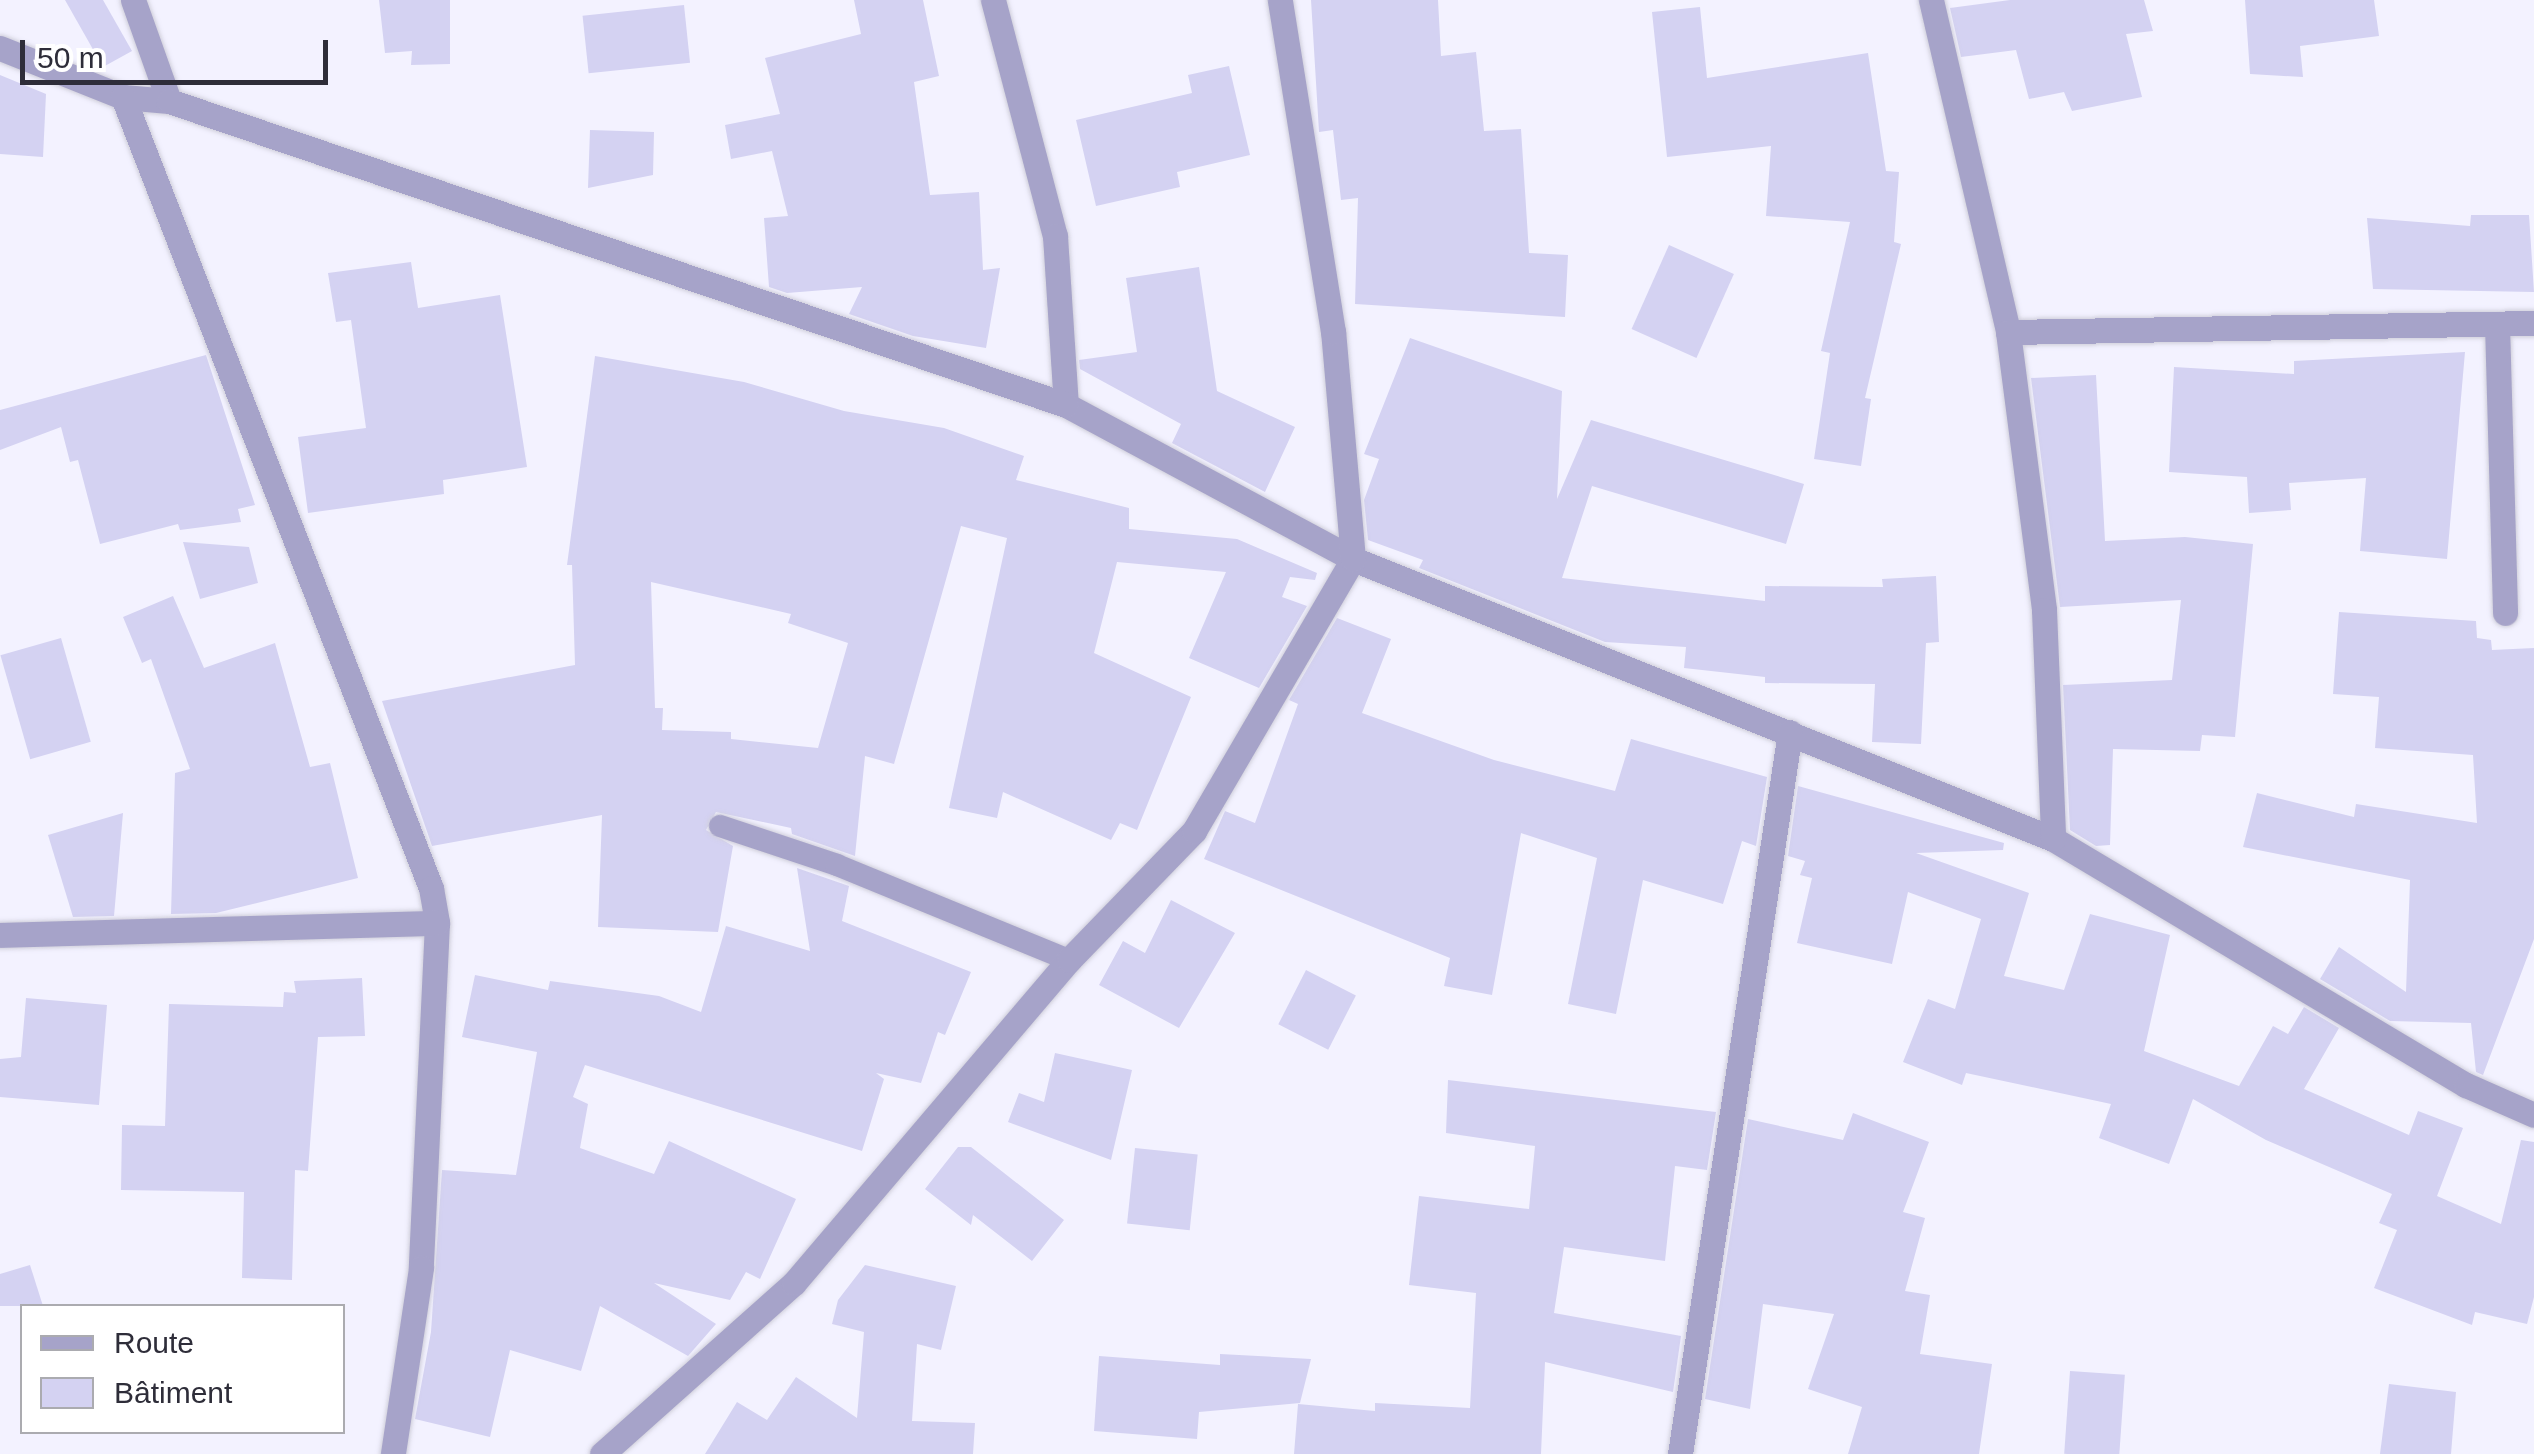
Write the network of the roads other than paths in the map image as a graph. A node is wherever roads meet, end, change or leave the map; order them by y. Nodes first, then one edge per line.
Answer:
1 (133, 0) edge
2 (992, 0) edge
3 (1280, 0) edge
4 (1931, 0) edge
5 (0, 48) edge
6 (123, 97) junction
7 (169, 101) junction
8 (2534, 323) edge
9 (2497, 324) junction
10 (2008, 332) junction
11 (1066, 405) junction
12 (1353, 560) junction
13 (2505, 613) dead end
14 (1790, 732) junction
15 (720, 826) dead end
16 (2053, 838) junction
17 (437, 923) junction
18 (0, 935) edge
19 (1069, 960) junction
20 (2534, 1115) edge
21 (393, 1454) edge
22 (602, 1454) edge
23 (1680, 1454) edge

1 - 7 street
2 - 11 street
3 - 12 street
4 - 10 street
5 - 6 street
6 - 7 street
6 - 17 street
7 - 11 street
8 - 9 street
9 - 10 street
9 - 13 street
10 - 16 street
11 - 12 street
12 - 14 street
12 - 19 street
14 - 16 street
14 - 23 street
15 - 19 lane
16 - 20 street
17 - 18 street
17 - 21 street
19 - 22 street

